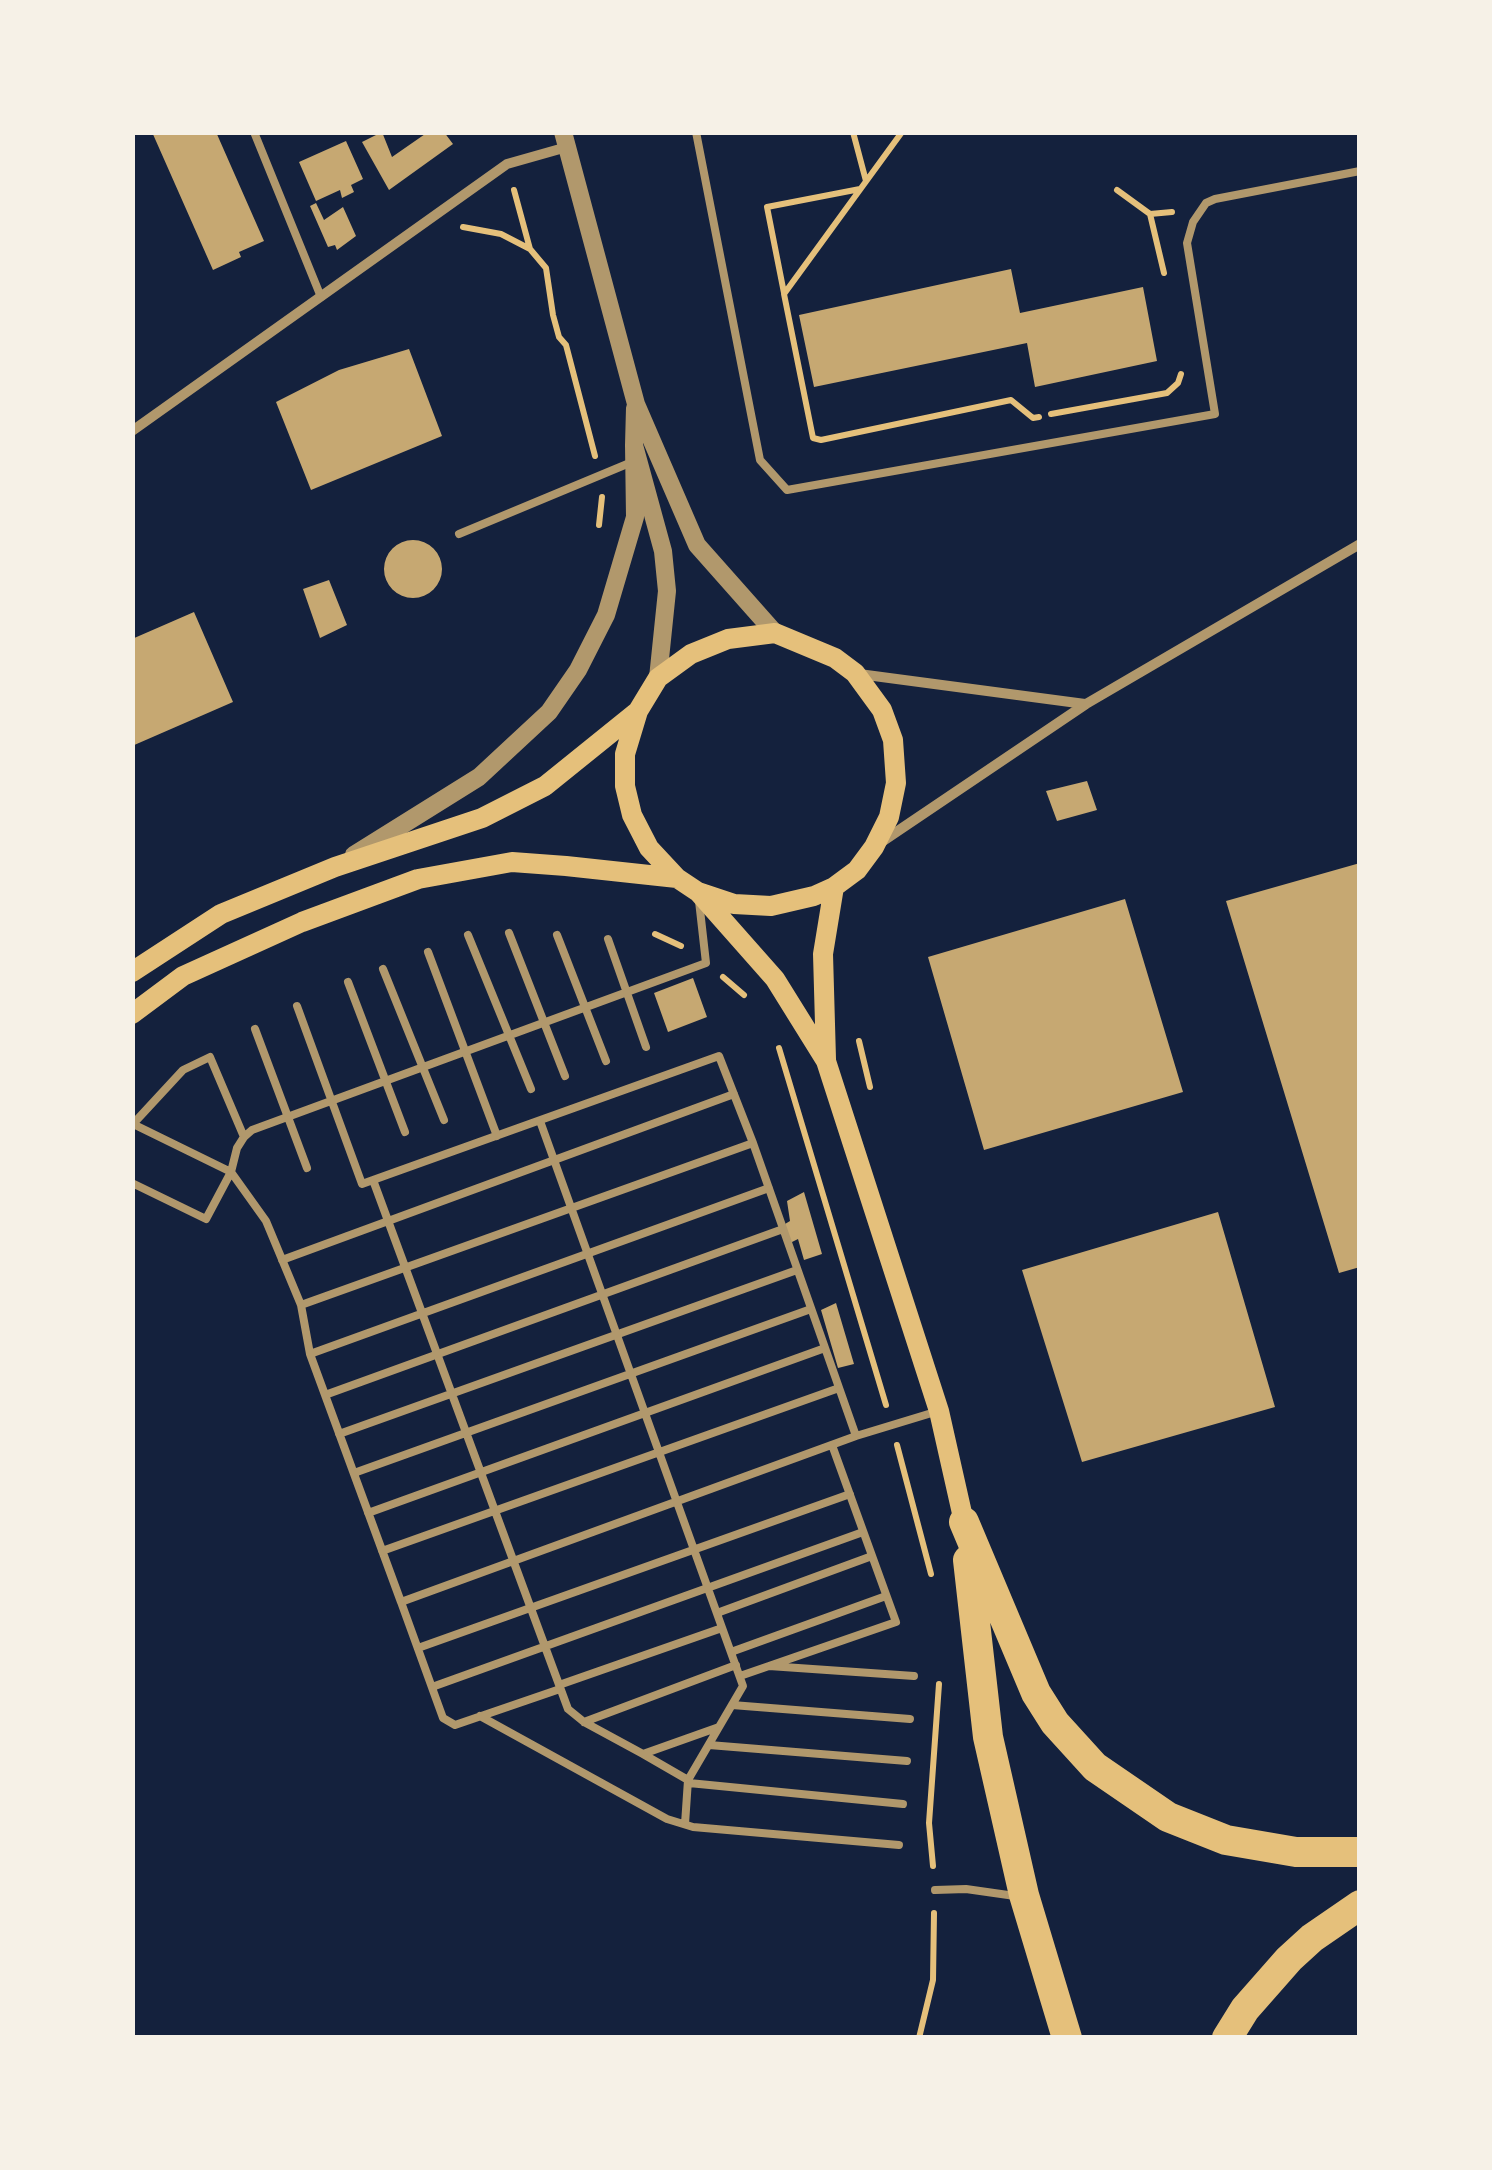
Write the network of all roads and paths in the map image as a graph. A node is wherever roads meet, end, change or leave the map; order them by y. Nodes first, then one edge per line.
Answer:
1 (254, 132) edge
2 (696, 132) edge
3 (853, 132) edge
4 (902, 132) edge
5 (565, 140) edge
6 (506, 164) junction
7 (1360, 171) edge
8 (866, 182) junction
9 (860, 190) junction
10 (1117, 190) dead end
11 (1201, 210) junction
12 (1150, 214) junction
13 (456, 228) dead end
14 (530, 249) junction
15 (1168, 292) dead end
16 (784, 294) junction
17 (321, 297) junction
18 (1182, 368) dead end
19 (636, 404) junction
20 (132, 431) edge
21 (633, 454) junction
22 (600, 475) junction
23 (460, 534) dead end
24 (1360, 544) edge
25 (620, 577) junction
26 (775, 634) junction
27 (855, 673) junction
28 (658, 678) junction
29 (1086, 704) junction
30 (638, 711) junction
31 (874, 847) junction
32 (335, 867) junction
33 (677, 878) junction
34 (834, 887) junction
35 (698, 892) junction
36 (509, 933) dead end
37 (468, 935) dead end
38 (557, 935) dead end
39 (608, 939) dead end
40 (428, 952) dead end
41 (383, 969) dead end
42 (132, 972) edge
43 (348, 982) dead end
44 (628, 993) junction
45 (296, 1006) dead end
46 (585, 1008) junction
47 (132, 1014) edge
48 (544, 1023) junction
49 (255, 1029) dead end
50 (774, 1032) dead end
51 (509, 1036) junction
52 (646, 1047) dead end
53 (466, 1052) junction
54 (826, 1061) junction
55 (606, 1062) dead end
56 (423, 1068) junction
57 (565, 1076) dead end
58 (386, 1081) junction
59 (531, 1089) dead end
60 (734, 1094) junction
61 (332, 1101) junction
62 (288, 1117) junction
63 (444, 1120) dead end
64 (540, 1121) junction
65 (405, 1132) dead end
66 (497, 1136) junction
67 (244, 1137) junction
68 (752, 1142) junction
69 (554, 1160) junction
70 (812, 1162) dead end
71 (307, 1168) dead end
72 (231, 1172) junction
73 (373, 1180) junction
74 (132, 1183) edge
75 (769, 1188) junction
76 (571, 1208) junction
77 (388, 1221) junction
78 (783, 1229) junction
79 (588, 1254) junction
80 (282, 1260) junction
81 (405, 1267) junction
82 (797, 1270) junction
83 (602, 1295) junction
84 (301, 1305) junction
85 (811, 1309) junction
86 (422, 1314) junction
87 (617, 1334) junction
88 (825, 1348) junction
89 (310, 1354) junction
90 (437, 1354) junction
91 (630, 1374) junction
92 (838, 1388) junction
93 (451, 1394) junction
94 (325, 1395) junction
95 (940, 1411) junction
96 (645, 1414) junction
97 (466, 1433) junction
98 (339, 1434) junction
99 (856, 1436) junction
100 (832, 1445) junction
101 (659, 1452) junction
102 (354, 1473) junction
103 (480, 1473) junction
104 (850, 1494) junction
105 (677, 1501) junction
106 (494, 1512) junction
107 (368, 1513) junction
108 (964, 1522) junction
109 (863, 1532) junction
110 (694, 1550) junction
111 (382, 1552) junction
112 (872, 1556) junction
113 (512, 1561) junction
114 (708, 1588) junction
115 (886, 1596) junction
116 (401, 1602) junction
117 (530, 1608) junction
118 (717, 1613) junction
119 (722, 1628) junction
120 (544, 1647) junction
121 (418, 1648) junction
122 (731, 1652) junction
123 (736, 1666) junction
124 (769, 1666) junction
125 (740, 1676) junction
126 (914, 1676) dead end
127 (432, 1687) junction
128 (559, 1687) junction
129 (732, 1704) junction
130 (480, 1716) junction
131 (910, 1719) dead end
132 (584, 1722) junction
133 (719, 1727) junction
134 (709, 1745) junction
135 (643, 1754) junction
136 (907, 1761) dead end
137 (689, 1782) junction
138 (903, 1804) dead end
139 (685, 1824) junction
140 (899, 1845) dead end
141 (1360, 1852) edge
142 (935, 1890) dead end
143 (1024, 1895) junction
144 (1360, 1905) edge
145 (1067, 2038) edge
146 (1227, 2038) edge

1 - 17 lane
2 - 11 lane
3 - 8 path
4 - 8 path
5 - 6 street
5 - 19 street
6 - 14 path
6 - 17 street
7 - 11 lane
8 - 9 path
9 - 16 path
9 - 16 path
10 - 12 path
11 - 12 path
12 - 15 path
13 - 14 path
14 - 22 path
16 - 18 path
17 - 20 street
19 - 21 street
19 - 26 street
21 - 22 lane
21 - 25 street
21 - 28 street
22 - 23 lane
22 - 25 path
24 - 29 street
25 - 32 street
26 - 27 main road
26 - 28 main road
27 - 29 street
27 - 31 main road
28 - 30 main road
29 - 31 street
30 - 32 main road
30 - 33 main road
31 - 34 main road
32 - 42 main road
33 - 35 main road
33 - 47 main road
34 - 35 main road
34 - 54 main road
35 - 44 lane
35 - 54 main road
36 - 48 lane
37 - 51 lane
38 - 46 lane
39 - 44 lane
40 - 53 lane
41 - 56 lane
43 - 58 lane
44 - 46 lane
44 - 52 lane
45 - 61 lane
46 - 48 lane
46 - 55 lane
48 - 51 lane
48 - 57 lane
49 - 62 lane
50 - 70 path
51 - 53 lane
51 - 59 lane
53 - 56 lane
53 - 66 lane
54 - 95 main road
56 - 58 lane
56 - 63 lane
58 - 61 lane
58 - 65 lane
60 - 64 lane
60 - 68 lane
60 - 69 lane
61 - 62 lane
61 - 73 lane
62 - 67 lane
62 - 71 lane
64 - 66 lane
64 - 69 lane
66 - 73 lane
67 - 72 lane
67 - 72 lane
68 - 75 lane
68 - 76 lane
69 - 76 lane
69 - 77 lane
72 - 74 lane
72 - 80 lane
73 - 77 lane
75 - 78 lane
75 - 79 lane
76 - 79 lane
76 - 81 lane
77 - 80 lane
77 - 81 lane
78 - 82 lane
78 - 83 lane
79 - 83 lane
79 - 86 lane
80 - 84 lane
81 - 84 lane
81 - 86 lane
82 - 85 lane
82 - 87 lane
83 - 87 lane
83 - 90 lane
84 - 89 lane
85 - 88 lane
85 - 91 lane
86 - 89 lane
86 - 90 lane
87 - 91 lane
87 - 93 lane
88 - 92 lane
88 - 96 lane
89 - 94 lane
90 - 93 lane
90 - 94 lane
91 - 96 lane
91 - 97 lane
92 - 99 lane
92 - 101 lane
93 - 97 lane
93 - 98 lane
94 - 98 lane
95 - 99 lane
95 - 108 main road
96 - 101 lane
96 - 103 lane
97 - 102 lane
97 - 103 lane
98 - 102 lane
99 - 100 lane
100 - 104 lane
100 - 105 lane
101 - 105 lane
101 - 106 lane
102 - 107 lane
103 - 106 lane
103 - 107 lane
104 - 109 lane
104 - 110 lane
105 - 110 lane
105 - 113 lane
106 - 111 lane
106 - 113 lane
107 - 111 lane
108 - 141 highway
108 - 143 highway
109 - 112 lane
109 - 114 lane
110 - 114 lane
110 - 117 lane
111 - 116 lane
112 - 115 lane
112 - 118 lane
113 - 116 lane
113 - 117 lane
114 - 118 lane
114 - 120 lane
115 - 122 lane
115 - 124 lane
116 - 121 lane
117 - 120 lane
117 - 121 lane
118 - 119 lane
119 - 122 lane
119 - 128 lane
120 - 127 lane
120 - 128 lane
121 - 127 lane
122 - 123 lane
123 - 125 lane
123 - 132 lane
124 - 125 lane
124 - 126 lane
125 - 129 lane
127 - 130 lane
128 - 130 lane
128 - 132 lane
129 - 131 lane
129 - 133 lane
130 - 139 lane
132 - 135 lane
133 - 134 lane
133 - 135 lane
134 - 136 lane
134 - 137 lane
135 - 137 lane
137 - 138 lane
137 - 139 lane
139 - 140 lane
142 - 143 lane
143 - 145 highway
144 - 146 highway

